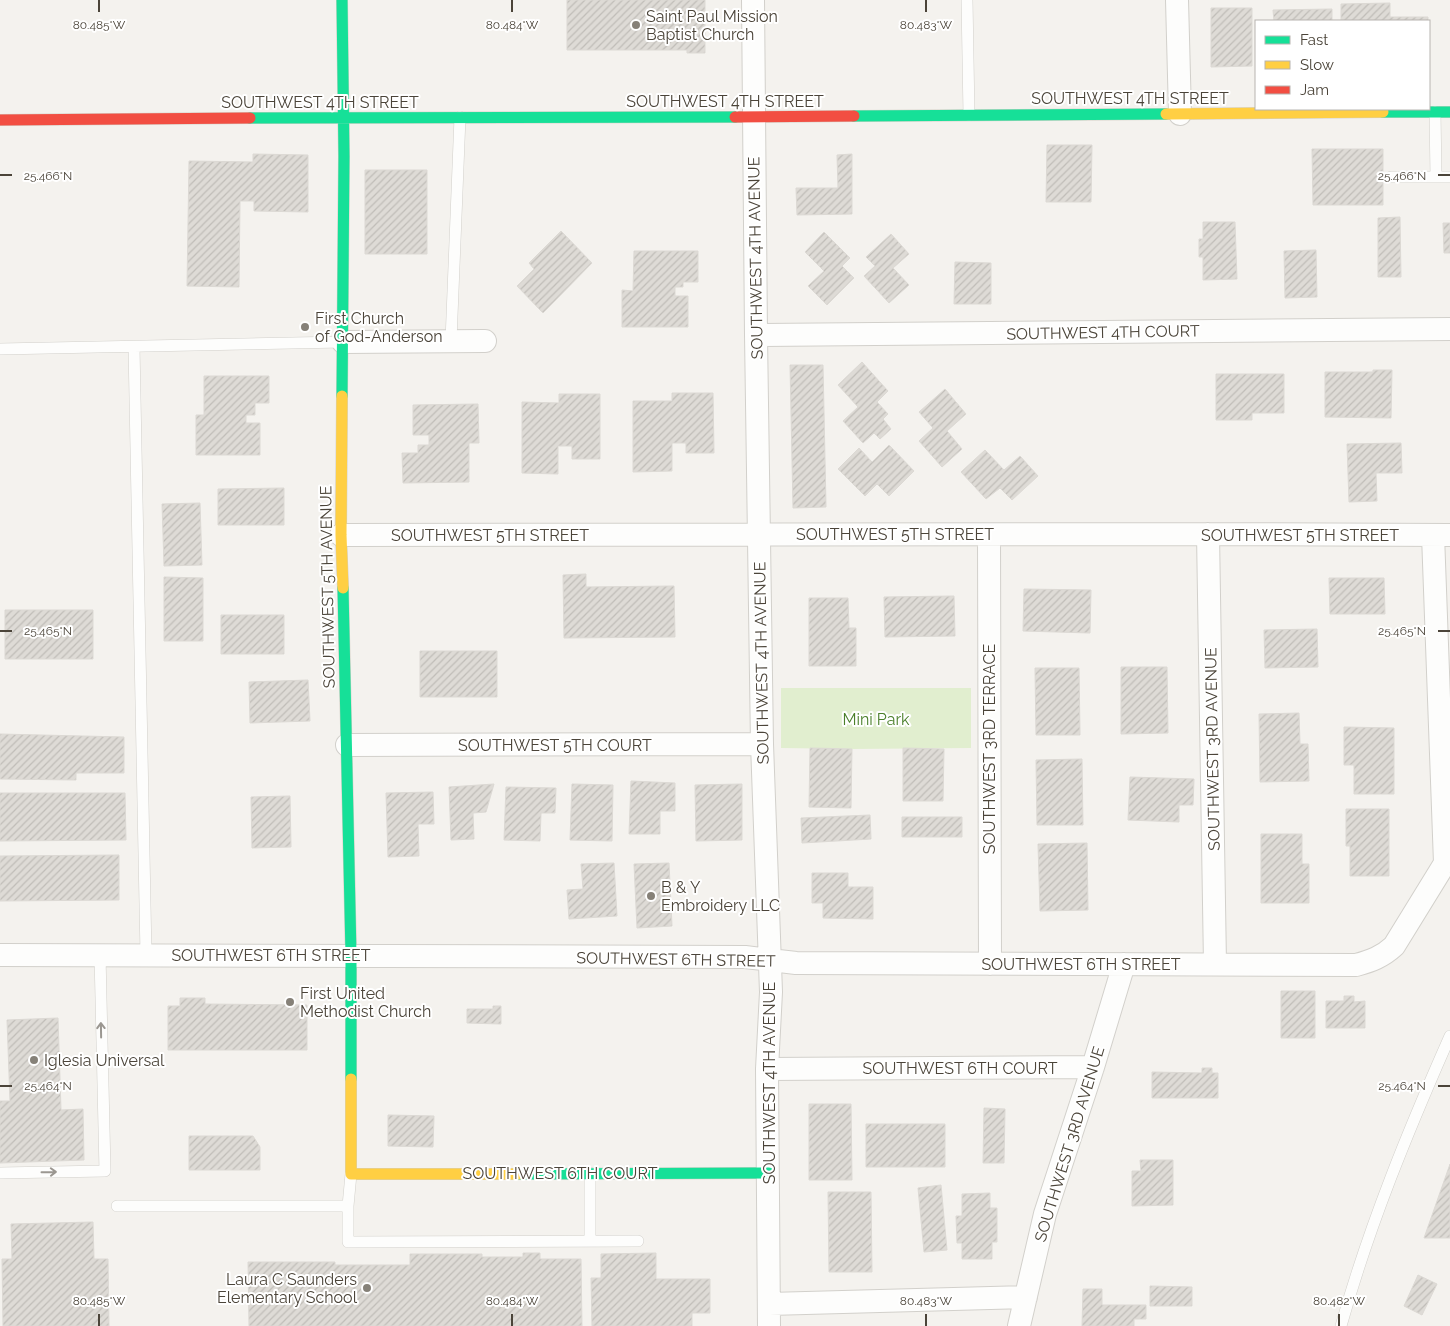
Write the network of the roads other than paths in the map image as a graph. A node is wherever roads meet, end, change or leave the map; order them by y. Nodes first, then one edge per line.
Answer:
1 (342, 0) edge
2 (753, 0) edge
3 (967, 0) edge
4 (1177, 0) edge
5 (1435, 112) junction
6 (1450, 112) edge
7 (1180, 114) junction
8 (968, 115) junction
9 (344, 117) junction
10 (460, 117) junction
11 (754, 117) junction
12 (0, 120) edge
13 (1391, 177) dead end
14 (1436, 177) junction
15 (1450, 177) edge
16 (1450, 329) edge
17 (756, 335) junction
18 (451, 341) junction
19 (485, 341) dead end
20 (343, 342) junction
21 (134, 346) junction
22 (0, 349) edge
23 (341, 534) junction
24 (759, 534) junction
25 (989, 534) junction
26 (1208, 534) junction
27 (1441, 535) edge
28 (762, 744) junction
29 (347, 745) junction
30 (1447, 859) edge
31 (0, 955) edge
32 (100, 955) junction
33 (146, 955) junction
34 (351, 955) junction
35 (770, 960) junction
36 (990, 964) junction
37 (1124, 964) junction
38 (1215, 964) junction
39 (1450, 1036) edge
40 (1093, 1068) junction
41 (767, 1069) junction
42 (0, 1173) edge
43 (590, 1173) junction
44 (769, 1173) junction
45 (351, 1174) junction
46 (117, 1206) dead end
47 (348, 1206) junction
48 (590, 1241) junction
49 (638, 1241) dead end
50 (1026, 1297) junction
51 (769, 1315) edge
52 (1019, 1326) edge
53 (1341, 1326) edge

1 - 9 street, SOUTHWEST 5TH AVENUE
2 - 11 street, SOUTHWEST 4TH AVENUE
3 - 8 lane
4 - 7 street
5 - 6 street, SOUTHWEST 4TH STREET
5 - 7 street, SOUTHWEST 4TH STREET
5 - 14 lane
7 - 8 street, SOUTHWEST 4TH STREET
8 - 11 street, SOUTHWEST 4TH STREET
9 - 10 street, SOUTHWEST 4TH STREET
9 - 12 street, SOUTHWEST 4TH STREET
9 - 20 street, SOUTHWEST 5TH AVENUE
10 - 11 street, SOUTHWEST 4TH STREET
10 - 18 lane
11 - 17 street, SOUTHWEST 4TH AVENUE
13 - 14 lane
14 - 15 lane
16 - 17 street, SOUTHWEST 4TH COURT
17 - 24 street, SOUTHWEST 4TH AVENUE
18 - 19 street
18 - 20 street
20 - 21 lane
20 - 23 street, SOUTHWEST 5TH AVENUE
21 - 22 lane
21 - 33 lane
23 - 24 street, SOUTHWEST 5TH STREET
23 - 29 street, SOUTHWEST 5TH AVENUE
24 - 25 street, SOUTHWEST 5TH STREET
24 - 28 street, SOUTHWEST 4TH AVENUE
25 - 26 street, SOUTHWEST 5TH STREET
25 - 36 street, SOUTHWEST 3RD TERRACE
26 - 27 street, SOUTHWEST 5TH STREET
26 - 38 street, SOUTHWEST 3RD AVENUE
27 - 30 street
28 - 29 street, SOUTHWEST 5TH COURT
28 - 35 street, SOUTHWEST 4TH AVENUE
29 - 34 street, SOUTHWEST 5TH AVENUE
30 - 38 street, SOUTHWEST 6TH STREET
31 - 32 street, SOUTHWEST 6TH STREET
32 - 33 street, SOUTHWEST 6TH STREET
42 -> 32 lane
33 - 34 street, SOUTHWEST 6TH STREET
34 - 35 street, SOUTHWEST 6TH STREET
34 - 45 street, SOUTHWEST 5TH AVENUE
35 - 36 street, SOUTHWEST 6TH STREET
35 - 41 street, SOUTHWEST 4TH AVENUE
36 - 37 street, SOUTHWEST 6TH STREET
37 - 38 street, SOUTHWEST 6TH STREET
37 - 40 street, SOUTHWEST 3RD AVENUE
39 - 53 lane
40 - 41 street, SOUTHWEST 6TH COURT
40 - 50 street, SOUTHWEST 3RD AVENUE
41 - 44 street, SOUTHWEST 4TH AVENUE
43 - 44 street, SOUTHWEST 6TH COURT
43 - 45 street, SOUTHWEST 6TH COURT
43 - 48 lane
44 - 51 street, SOUTHWEST 4TH AVENUE
45 - 47 lane
46 - 47 lane
47 - 48 lane
48 - 49 lane
50 - 51 street
50 - 52 street, SOUTHWEST 3RD AVENUE

